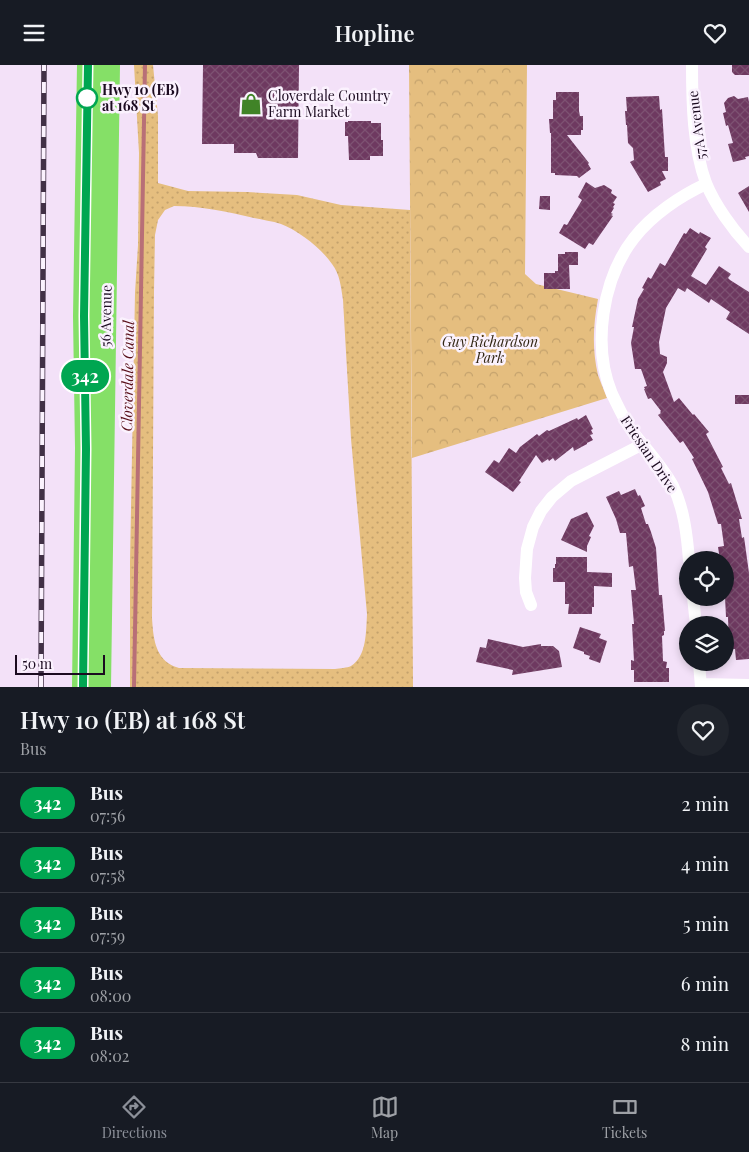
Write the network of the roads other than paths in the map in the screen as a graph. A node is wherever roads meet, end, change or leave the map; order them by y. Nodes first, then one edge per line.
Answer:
1 (88, 65) edge
2 (109, 65) edge
3 (692, 65) edge
4 (706, 184) junction
5 (749, 247) edge
6 (643, 444) junction
7 (688, 551) edge
8 (531, 605) dead end
9 (700, 671) edge
10 (749, 685) edge
11 (702, 686) edge
12 (83, 687) edge
13 (100, 687) edge

1 - 12 highway, 56 Avenue
2 - 13 highway, 56 Avenue
3 - 4 street, 57A Avenue
4 - 5 street, 57A Avenue
4 - 6 street, Friesian Drive
6 - 7 street, Friesian Drive
6 - 8 street
9 - 11 street
10 - 11 street

